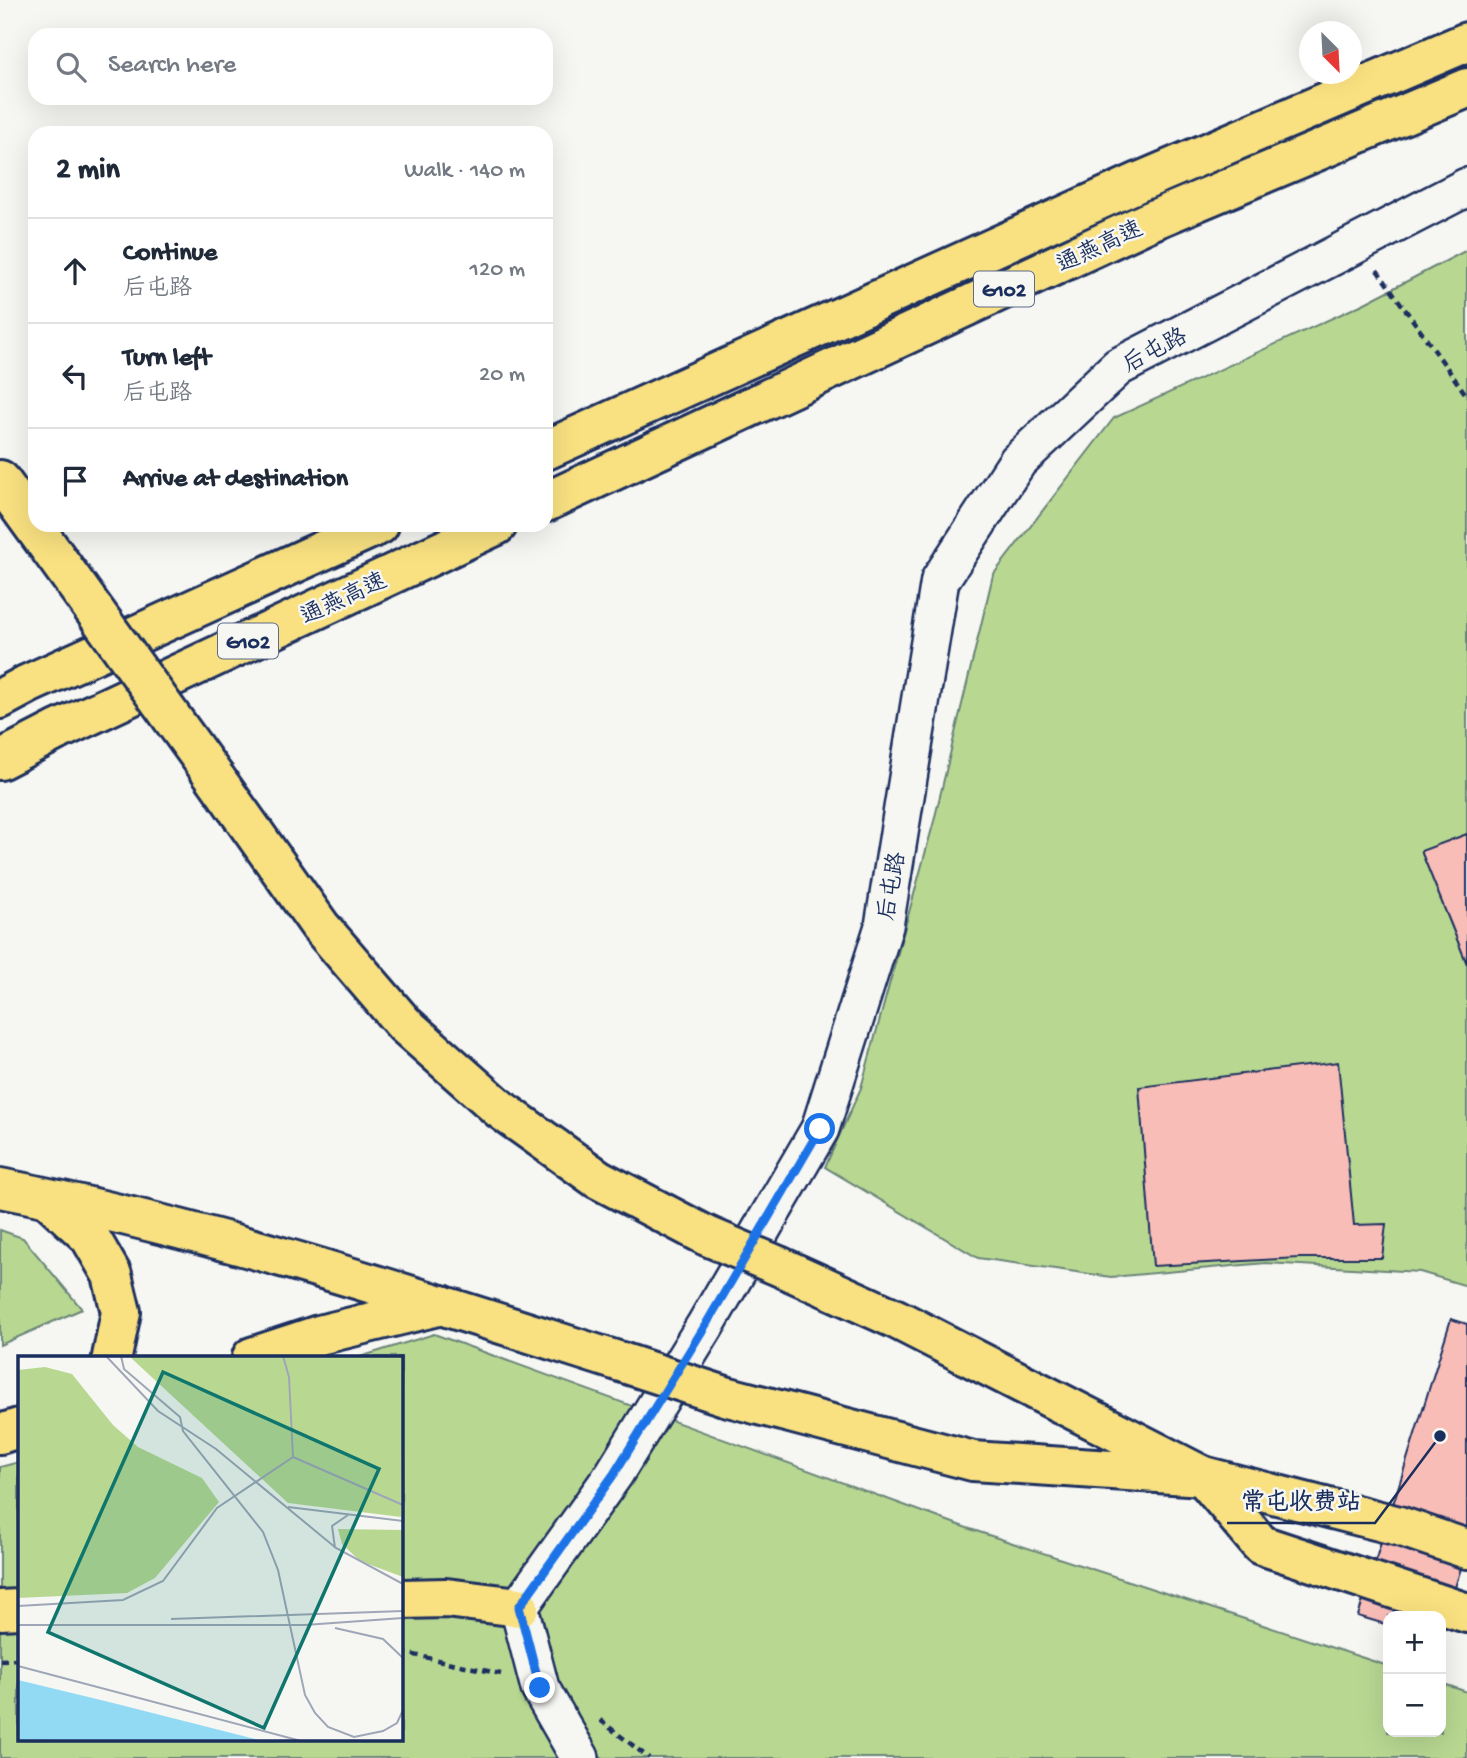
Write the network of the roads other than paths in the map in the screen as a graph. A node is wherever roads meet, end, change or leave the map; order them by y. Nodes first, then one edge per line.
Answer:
1 (1467, 42) edge
2 (1467, 88) edge
3 (1467, 187) edge
4 (553, 447) edge
5 (0, 480) edge
6 (553, 499) edge
7 (28, 519) edge
8 (38, 532) edge
9 (363, 532) edge
10 (483, 532) edge
11 (9, 692) edge
12 (0, 760) edge
13 (0, 1188) edge
14 (46, 1197) junction
15 (443, 1305) junction
16 (112, 1356) edge
17 (255, 1356) edge
18 (18, 1428) edge
19 (0, 1434) edge
20 (1203, 1476) junction
21 (1467, 1549) edge
22 (402, 1599) edge
23 (519, 1607) junction
24 (18, 1609) edge
25 (0, 1610) edge
26 (1467, 1614) edge
27 (580, 1758) edge

1 - 4 highway, 通燕高速 / G102
2 - 6 highway, 通燕高速 / G102
3 - 23 street, 后屯路
5 - 7 highway, bridge
8 - 20 highway, bridge
9 - 11 highway, G102
10 - 12 highway, 通燕高速 / G102
13 - 14 highway
14 - 15 highway
14 - 16 highway
15 - 17 highway
15 - 20 highway, bridge
18 - 19 highway
20 - 21 highway
20 - 26 highway
22 - 23 highway
23 - 27 street
24 - 25 highway

